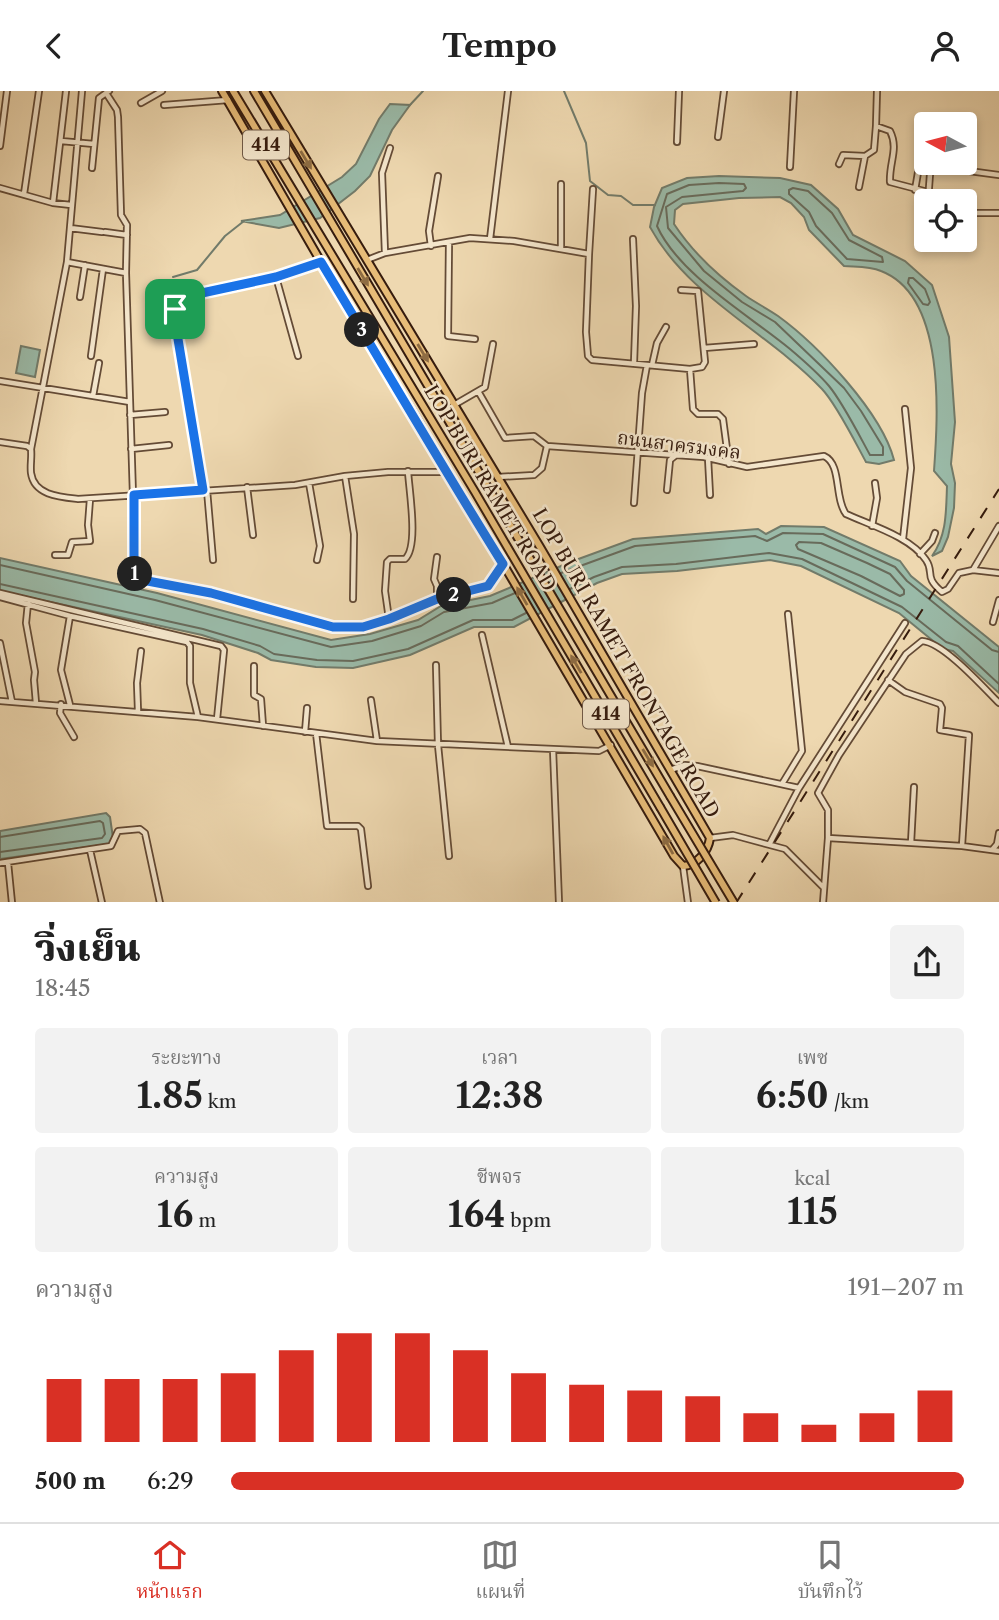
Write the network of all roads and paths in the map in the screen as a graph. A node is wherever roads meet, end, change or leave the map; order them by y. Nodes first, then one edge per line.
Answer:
1 (7, 91) edge
2 (39, 91) edge
3 (66, 91) edge
4 (82, 91) edge
5 (162, 91) edge
6 (225, 91) edge
7 (233, 91) edge
8 (254, 91) edge
9 (508, 91) edge
10 (679, 91) edge
11 (724, 91) edge
12 (794, 91) edge
13 (877, 91) edge
14 (266, 92) edge
15 (104, 93) edge
16 (228, 100) junction
17 (141, 103) dead end
18 (164, 105) dead end
19 (876, 127) junction
20 (245, 128) junction
21 (718, 137) dead end
22 (61, 141) junction
23 (77, 142) junction
24 (677, 142) dead end
25 (94, 144) junction
26 (0, 146) edge
27 (848, 146) dead end
28 (390, 148) dead end
29 (844, 155) junction
30 (865, 156) junction
31 (839, 164) dead end
32 (790, 167) dead end
33 (92, 168) dead end
34 (977, 172) edge
35 (999, 175) edge
36 (438, 176) dead end
37 (561, 184) dead end
38 (859, 187) dead end
39 (0, 188) edge
40 (593, 189) dead end
41 (914, 190) edge
42 (24, 194) junction
43 (53, 203) junction
44 (71, 205) junction
45 (977, 213) edge
46 (999, 213) edge
47 (70, 227) junction
48 (127, 235) junction
49 (490, 239) junction
50 (633, 239) dead end
51 (449, 242) junction
52 (431, 246) junction
53 (561, 248) junction
54 (385, 253) junction
55 (589, 254) junction
56 (367, 260) junction
57 (67, 262) junction
58 (321, 262) junction
59 (85, 265) junction
60 (103, 269) junction
61 (126, 273) junction
62 (276, 277) junction
63 (681, 290) dead end
64 (80, 297) dead end
65 (666, 327) dead end
66 (475, 339) dead end
67 (493, 344) dead end
68 (754, 344) dead end
69 (704, 348) junction
70 (91, 356) dead end
71 (298, 356) dead end
72 (99, 363) dead end
73 (634, 363) junction
74 (649, 365) junction
75 (690, 369) junction
76 (0, 381) edge
77 (42, 388) junction
78 (478, 391) junction
79 (93, 396) junction
80 (130, 402) junction
81 (454, 405) junction
82 (905, 409) dead end
83 (165, 412) dead end
84 (444, 413) junction
85 (130, 415) junction
86 (431, 420) junction
87 (0, 442) edge
88 (169, 445) dead end
89 (547, 446) junction
90 (31, 449) junction
91 (131, 449) junction
92 (639, 452) junction
93 (675, 456) junction
94 (708, 459) junction
95 (729, 464) junction
96 (408, 471) junction
97 (446, 472) junction
98 (345, 476) junction
99 (496, 477) junction
100 (309, 483) junction
101 (875, 483) dead end
102 (247, 487) junction
103 (205, 490) junction
104 (667, 490) dead end
105 (134, 495) junction
106 (710, 495) dead end
107 (90, 499) junction
108 (634, 503) dead end
109 (999, 526) edge
110 (872, 527) junction
111 (935, 533) dead end
112 (253, 535) dead end
113 (903, 539) junction
114 (920, 554) junction
115 (55, 555) dead end
116 (437, 557) dead end
117 (213, 560) dead end
118 (317, 560) dead end
119 (504, 566) junction
120 (973, 571) junction
121 (999, 573) edge
122 (0, 595) edge
123 (437, 599) junction
124 (353, 600) dead end
125 (999, 600) edge
126 (28, 603) junction
127 (788, 614) dead end
128 (70, 616) junction
129 (389, 619) junction
130 (993, 622) dead end
131 (905, 623) dead end
132 (482, 635) dead end
133 (0, 643) edge
134 (141, 651) dead end
135 (436, 665) dead end
136 (254, 666) dead end
137 (888, 680) junction
138 (371, 700) dead end
139 (0, 701) edge
140 (12, 702) junction
141 (36, 703) junction
142 (999, 703) edge
143 (61, 705) junction
144 (70, 705) junction
145 (307, 708) dead end
146 (138, 711) junction
147 (198, 717) junction
148 (217, 719) junction
149 (263, 726) junction
150 (305, 732) junction
151 (316, 733) junction
152 (74, 737) dead end
153 (620, 738) junction
154 (377, 741) junction
155 (438, 745) junction
156 (611, 745) junction
157 (508, 747) junction
158 (552, 749) junction
159 (670, 770) junction
160 (782, 784) junction
161 (914, 787) dead end
162 (799, 788) junction
163 (999, 833) edge
164 (710, 838) junction
165 (828, 838) junction
166 (770, 843) junction
167 (911, 843) junction
168 (962, 846) junction
169 (90, 850) junction
170 (992, 850) junction
171 (999, 851) edge
172 (449, 856) dead end
173 (0, 863) edge
174 (8, 863) junction
175 (683, 866) junction
176 (368, 886) dead end
177 (825, 889) junction
178 (12, 902) edge
179 (102, 902) edge
180 (160, 902) edge
181 (559, 902) edge
182 (688, 902) edge
183 (716, 902) edge
184 (734, 902) edge
185 (823, 902) edge

1 - 26 street
2 - 42 street
3 - 22 street
4 - 23 street
5 - 17 street
6 - 16 main road, 414
6 - 20 main road
7 - 86 main road, LOP BURI RAMET ROAD / 414
8 -> 84 main road, LOP BURI RAMET ROAD / 414
9 - 49 street
10 - 24 street
11 - 21 street
12 - 32 street
13 - 19 street
14 -> 56 main road, LOP BURI RAMET FRONTAGE ROAD / 414
15 - 25 street
15 - 48 street
16 - 18 street
16 - 20 main road, 414
19 - 30 street
19 - 41 street
20 - 58 main road, 414
22 - 23 street
22 - 43 street
23 - 25 street
23 - 44 street
25 - 33 street
27 - 29 street
28 - 54 street
29 - 30 street
29 - 31 street
30 - 38 street
34 - 35 street
36 - 52 street
37 - 53 street
39 - 42 street
40 - 55 street
42 - 43 street
43 - 44 street
44 - 47 street
45 - 46 street
47 - 48 street
47 - 57 street
48 - 61 street
49 - 51 street
49 - 53 street
50 - 73 street
51 - 52 street
51 - 66 street
52 - 54 street
53 - 55 street
54 - 56 street
55 - 73 street
56 -> 81 main road, LOP BURI RAMET FRONTAGE ROAD / 414
57 - 59 street
57 - 77 street
58 - 62 street
58 - 97 main road, 414
59 - 60 street
59 - 64 street
60 - 61 street
60 - 70 street
61 - 80 street
62 - 71 street
62 - 103 street
63 - 69 street
65 - 74 street
67 - 78 street
68 - 69 street
69 - 75 street
72 - 79 street
73 - 74 street
74 - 75 street
74 - 92 street
75 - 95 street
76 - 77 street
77 - 79 street
77 - 90 street
78 - 81 street
78 - 89 street, ถนนสาครมงคล
79 - 80 street
80 - 85 street
81 - 99 main road, LOP BURI RAMET FRONTAGE ROAD / 414
82 - 113 street
83 - 85 street
84 - 86 main road
84 -> 184 main road, LOP BURI RAMET ROAD / 414, bridge
85 - 91 street
153 -> 86 main road, LOP BURI RAMET ROAD / 414
87 - 90 street
88 - 91 street
89 - 92 street, ถนนสาครมงคล
89 - 99 street
90 - 107 street
91 - 105 street
92 - 93 street, ถนนสาครมงคล
92 - 108 street
93 - 94 street, ถนนสาครมงคล
93 - 104 street
94 - 95 street, ถนนสาครมงคล
94 - 106 street
95 - 110 street, ถนนสาครมงคล
96 - 97 street
96 - 98 street
96 - 129 street
97 - 119 main road, 414
98 - 100 street
98 - 124 street
99 - 159 main road, LOP BURI RAMET FRONTAGE ROAD / 414
100 - 102 street
100 - 118 street
101 - 110 street
102 - 103 street
102 - 112 street
103 - 105 street
103 - 117 street
105 - 107 street
105 - 129 street
107 - 115 street
109 - 120 street
110 - 113 street, ถนนสาครมงคล
111 - 114 street
113 - 114 street, ถนนสาครมงคล
114 - 120 street, ถนนสาครมงคล
116 - 123 street
119 - 123 street
156 -> 119 main road, 414
120 - 121 street
122 - 126 street
122 - 148 street
123 - 129 street
125 - 130 street
126 - 128 street
126 - 141 street
127 - 160 street
128 - 144 street
128 - 147 street
131 - 162 street
132 - 157 street
133 - 140 street
134 - 146 street
135 - 155 street
136 - 149 street
137 - 142 street
137 - 165 street
137 - 168 street
138 - 154 street
139 - 140 street
140 - 141 street
141 - 143 street
143 - 144 street
143 - 152 street
144 - 146 street
145 - 150 street
146 - 147 street
147 - 148 street
148 - 149 street
149 - 150 street
150 - 151 street
151 - 154 street
151 - 176 street
153 - 156 main road
153 - 183 main road, LOP BURI RAMET ROAD / 414, bridge
154 - 155 street
155 - 157 street
155 - 172 street
156 - 158 street
175 -> 156 main road, 414
157 - 158 street
158 - 181 street
159 - 160 street
159 - 164 main road, LOP BURI RAMET FRONTAGE ROAD / 414
160 - 162 street
161 - 167 street
162 - 166 street
163 - 170 street
164 - 166 street
164 - 175 main road, LOP BURI RAMET FRONTAGE ROAD
165 - 167 street
165 - 177 street
166 - 177 street
167 - 168 street
168 - 170 street
169 - 174 street
169 - 179 street
169 - 180 street
170 - 171 street
173 - 174 street
174 - 178 street
175 - 182 street
177 - 185 street

